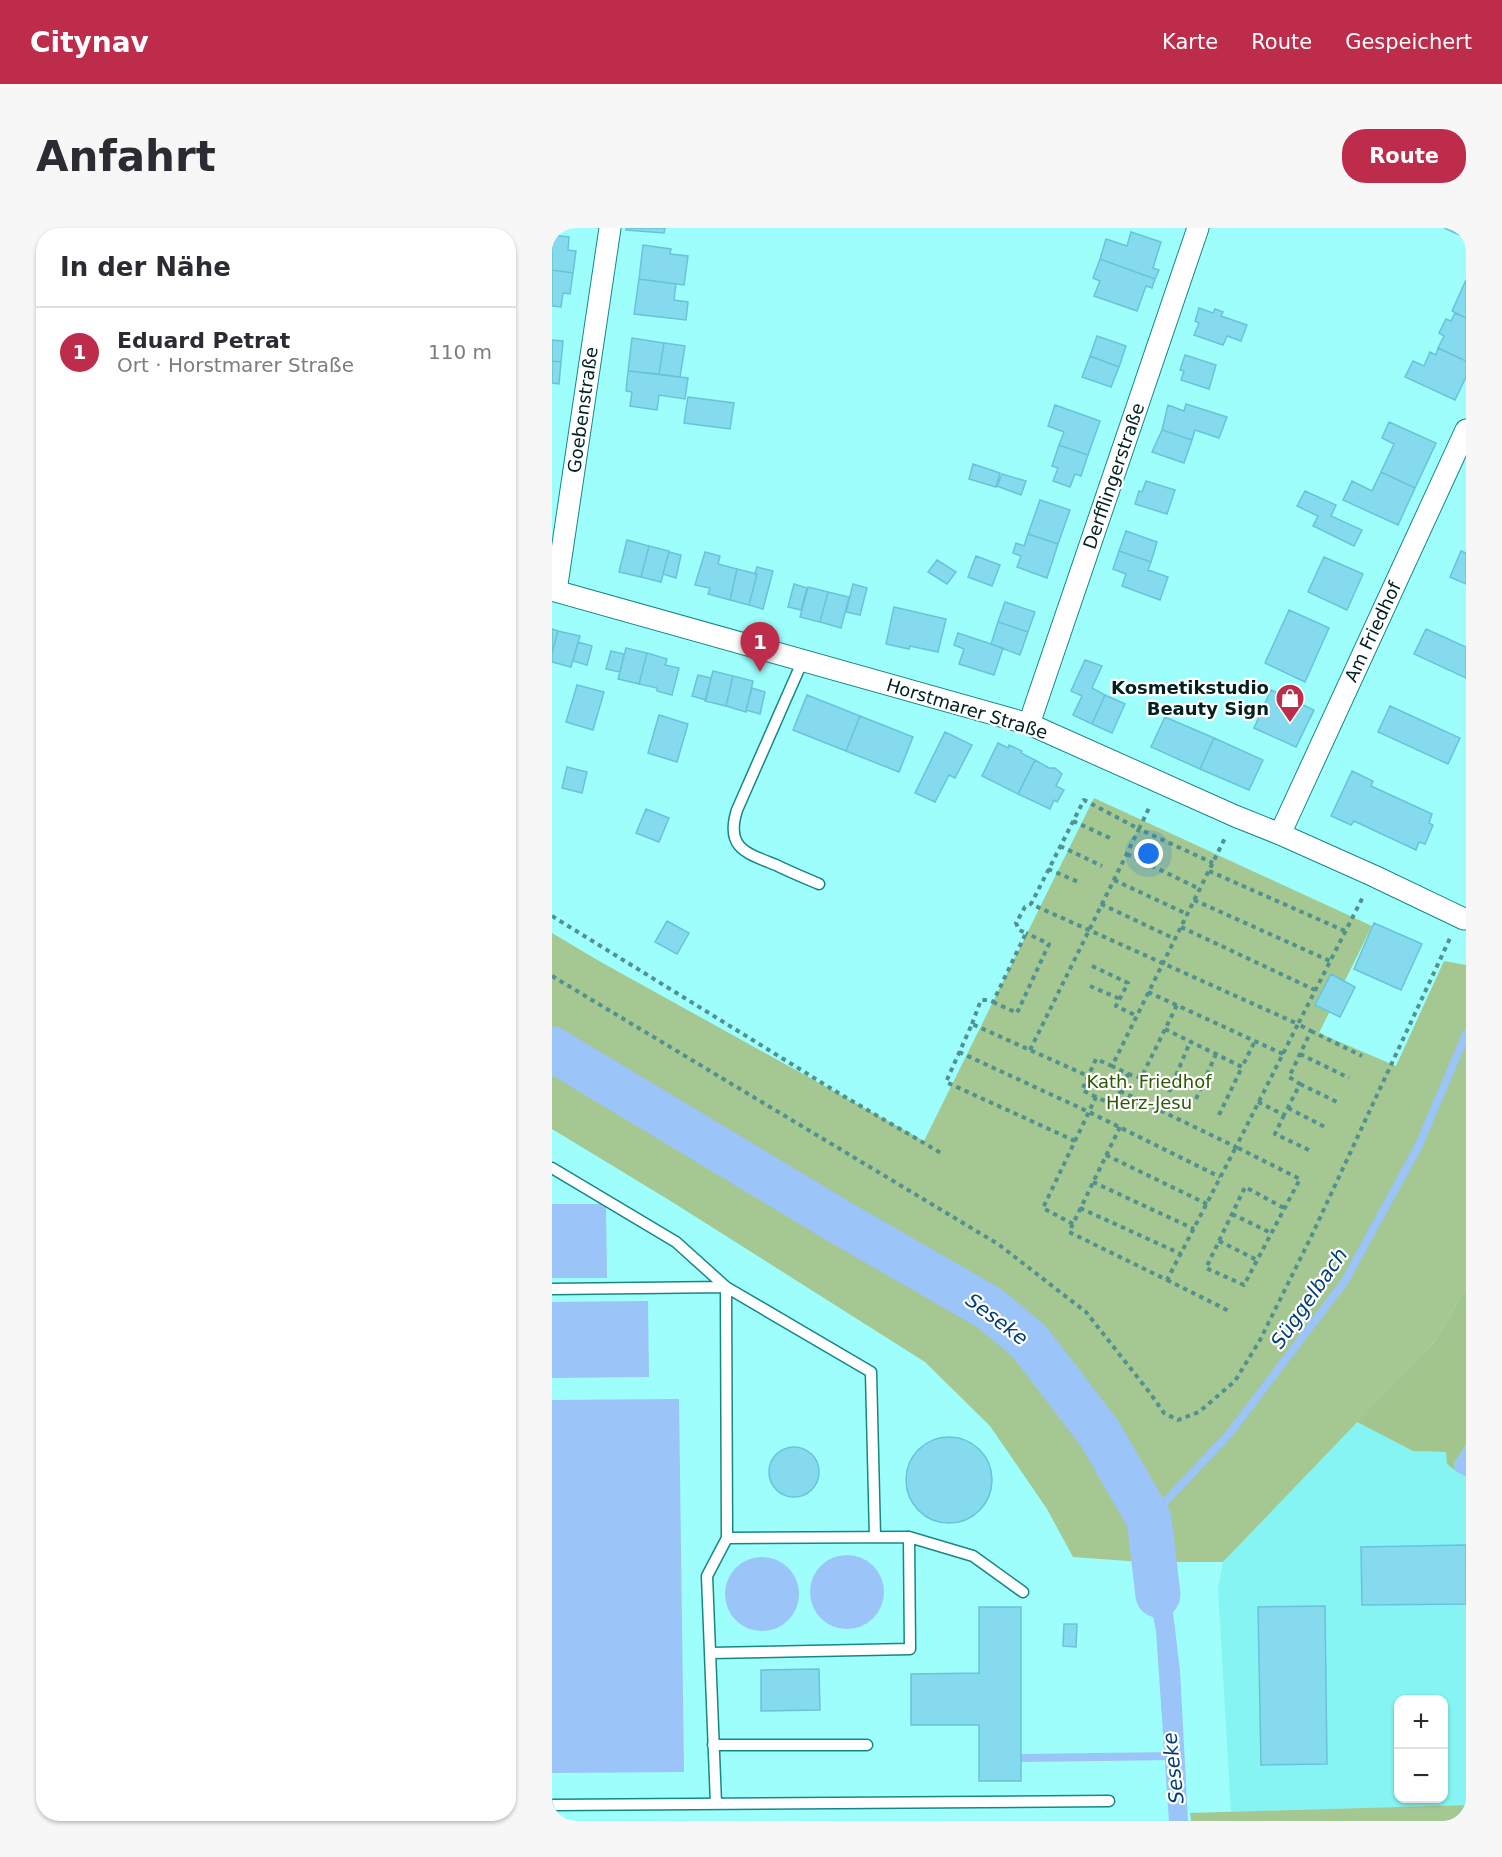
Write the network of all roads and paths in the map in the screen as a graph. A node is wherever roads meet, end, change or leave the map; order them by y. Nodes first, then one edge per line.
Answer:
1 (609, 228) edge
2 (1198, 228) edge
3 (1466, 430) edge
4 (554, 591) edge
5 (803, 660) junction
6 (1029, 724) junction
7 (1149, 808) dead end
8 (1235, 816) junction
9 (1073, 821) junction
10 (1139, 829) junction
11 (1280, 834) junction
12 (1112, 839) dead end
13 (1060, 846) junction
14 (1126, 854) junction
15 (1212, 863) junction
16 (1102, 866) dead end
17 (1048, 869) junction
18 (1209, 871) junction
19 (1374, 876) junction
20 (1114, 880) junction
21 (819, 884) dead end
22 (1081, 884) dead end
23 (1200, 889) junction
24 (1194, 900) junction
25 (1031, 904) junction
26 (1101, 904) junction
27 (1187, 914) junction
28 (552, 916) edge
29 (1463, 919) edge
30 (1181, 927) junction
31 (1088, 930) junction
32 (1345, 931) junction
33 (1026, 933) junction
34 (1175, 939) junction
35 (1330, 961) junction
36 (1163, 963) junction
37 (1092, 966) dead end
38 (552, 976) edge
39 (1090, 986) dead end
40 (1315, 990) junction
41 (1148, 992) junction
42 (1120, 999) junction
43 (993, 1002) junction
44 (1177, 1005) junction
45 (1137, 1016) junction
46 (972, 1024) junction
47 (1298, 1024) junction
48 (1165, 1029) junction
49 (1311, 1032) junction
50 (1190, 1041) junction
51 (1255, 1041) junction
52 (1030, 1050) junction
53 (959, 1052) junction
54 (1216, 1054) junction
55 (1283, 1054) junction
56 (1300, 1054) junction
57 (1362, 1056) dead end
58 (1112, 1066) junction
59 (1242, 1066) junction
60 (1128, 1074) junction
61 (1088, 1076) junction
62 (1349, 1078) dead end
63 (1300, 1084) junction
64 (1120, 1091) junction
65 (1169, 1092) dead end
66 (1096, 1097) junction
67 (1196, 1099) dead end
68 (1258, 1102) junction
69 (1337, 1102) dead end
70 (1288, 1108) junction
71 (1089, 1112) junction
72 (1219, 1115) dead end
73 (1284, 1115) junction
74 (1120, 1127) junction
75 (1325, 1127) dead end
76 (1075, 1141) junction
77 (1236, 1147) junction
78 (1311, 1151) dead end
79 (941, 1153) dead end
80 (1106, 1155) junction
81 (552, 1168) edge
82 (1220, 1178) junction
83 (1093, 1182) junction
84 (1207, 1204) junction
85 (1080, 1208) junction
86 (1284, 1208) junction
87 (1232, 1214) junction
88 (1073, 1224) junction
89 (1194, 1229) junction
90 (1271, 1233) junction
91 (1219, 1241) junction
92 (1181, 1254) junction
93 (1257, 1260) junction
94 (1167, 1280) junction
95 (726, 1287) junction
96 (552, 1289) edge
97 (1229, 1311) dead end
98 (909, 1536) junction
99 (875, 1537) junction
100 (727, 1538) junction
101 (1023, 1592) dead end
102 (710, 1653) junction
103 (713, 1745) junction
104 (867, 1745) dead end
105 (1109, 1801) dead end
106 (716, 1804) junction
107 (552, 1805) edge

1 - 4 street, Goebenstraße
2 - 6 street, Derfflingerstraße
3 - 11 street, Am Friedhof
4 - 5 street, Horstmarer Straße
5 - 6 street, Horstmarer Straße
5 - 21 lane
6 - 8 street, Horstmarer Straße
7 - 10 path
8 - 11 street, Horstmarer Straße
8 - 15 path
9 - 10 path
9 - 12 path
9 - 13 path
10 - 14 path
10 - 15 path
11 - 19 street, Horstmarer Straße
13 - 16 path
13 - 17 path
14 - 20 path
14 - 23 path
15 - 18 path
17 - 22 path
17 - 25 path
18 - 23 path
18 - 32 path
19 - 29 street, Horstmarer Straße
19 - 32 path
20 - 26 path
20 - 27 path
23 - 24 path
24 - 27 path
24 - 35 path
25 - 31 path
25 - 33 path
26 - 31 path
26 - 34 path
27 - 30 path
28 - 79 path
29 - 38 path
30 - 34 path
30 - 40 path
31 - 36 path
31 - 52 path
32 - 35 path
33 - 43 path
33 - 43 path
34 - 36 path
35 - 40 path
36 - 41 path
36 - 47 path
37 - 42 path
39 - 42 path
40 - 47 path
41 - 44 path
41 - 45 path
42 - 45 path
43 - 46 path
44 - 48 path
44 - 51 path
45 - 58 path
46 - 52 path
46 - 53 path
47 - 49 path
47 - 55 path
48 - 50 path
48 - 60 path
49 - 56 path
49 - 57 path
50 - 54 path
50 - 65 path
51 - 55 path
51 - 59 path
52 - 61 path
53 - 71 path
53 - 76 path
54 - 59 path
54 - 67 path
55 - 68 path
56 - 62 path
56 - 63 path
58 - 60 path
58 - 61 path
59 - 72 path
60 - 64 path
61 - 66 path
63 - 69 path
63 - 70 path
64 - 66 path
64 - 77 path
66 - 71 path
68 - 73 path
68 - 77 path
70 - 73 path
70 - 75 path
71 - 74 path
71 - 76 path
73 - 78 path
74 - 80 path
74 - 82 path
76 - 88 path
77 - 82 path
77 - 86 path
80 - 83 path
80 - 84 path
81 - 95 lane
82 - 84 path
83 - 85 path
83 - 89 path
84 - 89 path
85 - 88 path
85 - 92 path
86 - 87 path
86 - 90 path
87 - 90 path
87 - 91 path
88 - 94 path
89 - 92 path
90 - 93 path
91 - 93 path
91 - 93 path
92 - 94 path
94 - 97 path
95 - 96 lane
95 - 99 lane
95 - 100 lane
98 - 99 lane
98 - 101 lane
98 - 102 lane
99 - 100 lane
100 - 102 lane
102 - 103 lane
103 - 104 lane
103 - 106 lane
105 - 106 lane
106 - 107 lane

